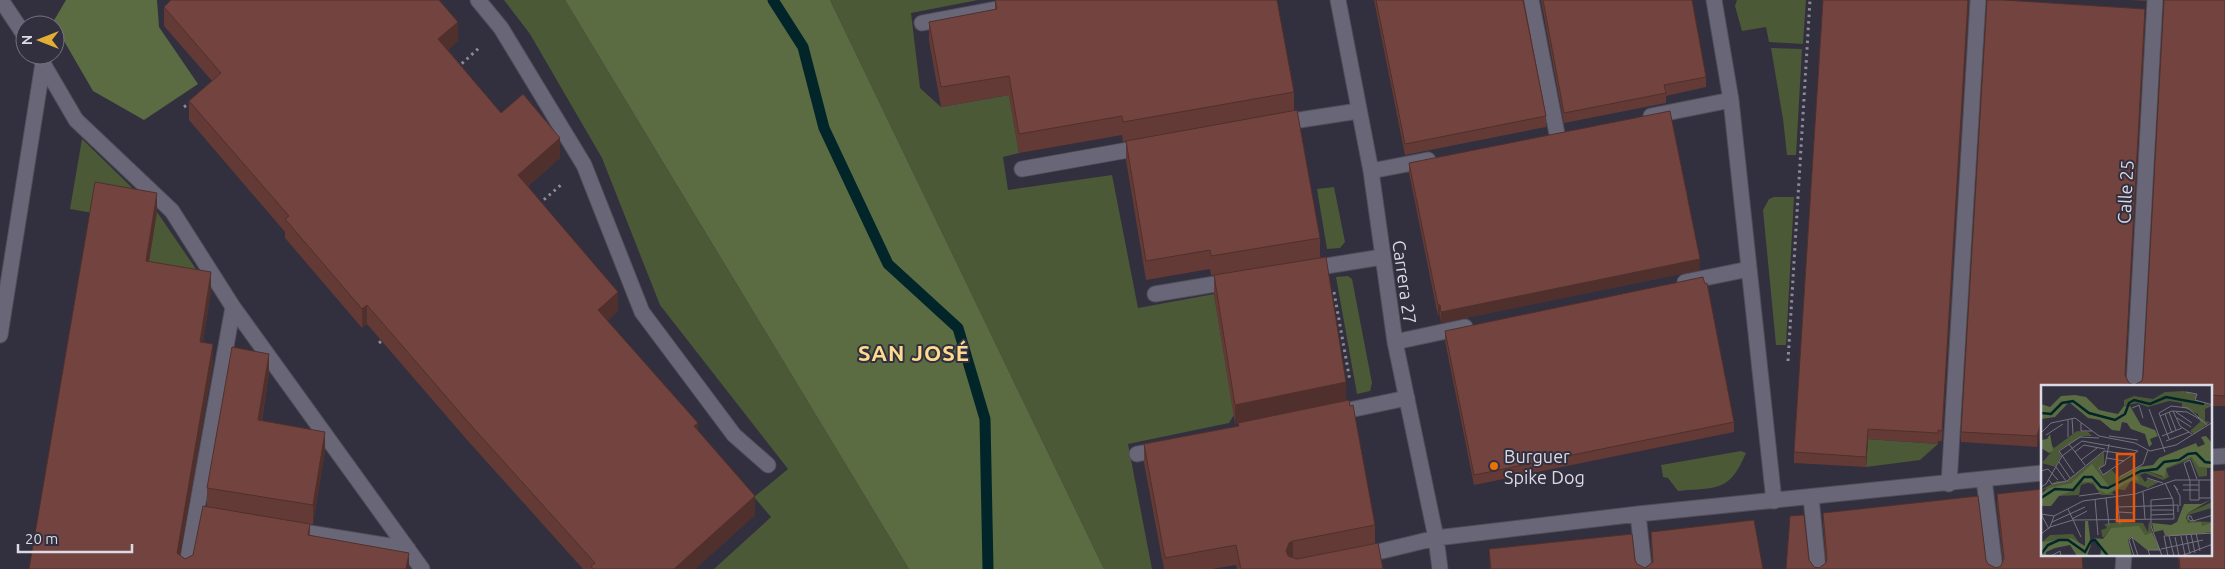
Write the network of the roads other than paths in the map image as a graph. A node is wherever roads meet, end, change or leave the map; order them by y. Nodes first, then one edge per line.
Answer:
1 (1, 0) edge
2 (478, 0) edge
3 (1044, 0) edge
4 (1338, 0) edge
5 (1531, 0) edge
6 (1714, 0) edge
7 (1978, 0) edge
8 (1986, 0) edge
9 (1996, 1) edge
10 (2151, 7) edge
11 (15, 21) edge
12 (922, 23) dead end
13 (39, 65) edge
14 (44, 65) edge
15 (1731, 100) junction
16 (1358, 111) junction
17 (1634, 119) edge
18 (1264, 126) edge
19 (1576, 130) edge
20 (1557, 134) junction
21 (1538, 138) edge
22 (1156, 145) edge
23 (1445, 156) edge
24 (1022, 169) dead end
25 (1370, 171) junction
26 (1382, 257) junction
27 (1749, 269) junction
28 (1291, 272) edge
29 (1252, 278) edge
30 (1673, 284) edge
31 (1154, 294) dead end
32 (233, 307) junction
33 (1481, 324) edge
34 (0, 336) edge
35 (1395, 342) junction
36 (2134, 385) edge
37 (1407, 398) junction
38 (1316, 417) edge
39 (1181, 445) edge
40 (1137, 454) dead end
41 (2225, 456) edge
42 (2212, 457) edge
43 (768, 465) dead end
44 (2041, 473) edge
45 (1984, 479) junction
46 (1949, 484) junction
47 (1811, 497) junction
48 (1774, 500) junction
49 (1638, 514) junction
50 (196, 515) junction
51 (215, 518) edge
52 (273, 527) edge
53 (1436, 538) junction
54 (408, 549) junction
55 (2124, 556) edge
56 (1344, 560) edge
57 (186, 569) edge
58 (422, 569) edge
59 (1440, 569) edge
60 (1644, 569) edge
61 (1818, 569) edge
62 (1994, 569) edge
63 (2123, 569) edge

1 - 11 street
2 - 43 street
3 - 12 street
4 - 16 street, Carrera 27
5 - 20 street
6 - 15 street
7 - 46 street
8 - 9 street
10 - 36 street, Calle 25
13 - 34 street
14 - 32 street
15 - 17 street
15 - 27 street
16 - 18 street
16 - 25 street, Carrera 27
19 - 20 street
20 - 21 street
22 - 24 street
23 - 25 street
25 - 26 street, Carrera 27
26 - 28 street
26 - 35 street, Carrera 27
27 - 30 street
27 - 48 street
29 - 31 street
32 - 50 street
32 - 54 street
33 - 35 street
35 - 37 street, Carrera 27
37 - 38 street
37 - 53 street, Carrera 27
39 - 40 street
41 - 42 street
44 - 45 street
45 - 46 street
45 - 62 street
46 - 47 street
47 - 48 street
47 - 61 street
48 - 49 street
49 - 53 street
49 - 60 street
50 - 51 street
50 - 57 street
52 - 54 street
53 - 56 street
53 - 59 street, Carrera 27
54 - 58 street
55 - 63 street

